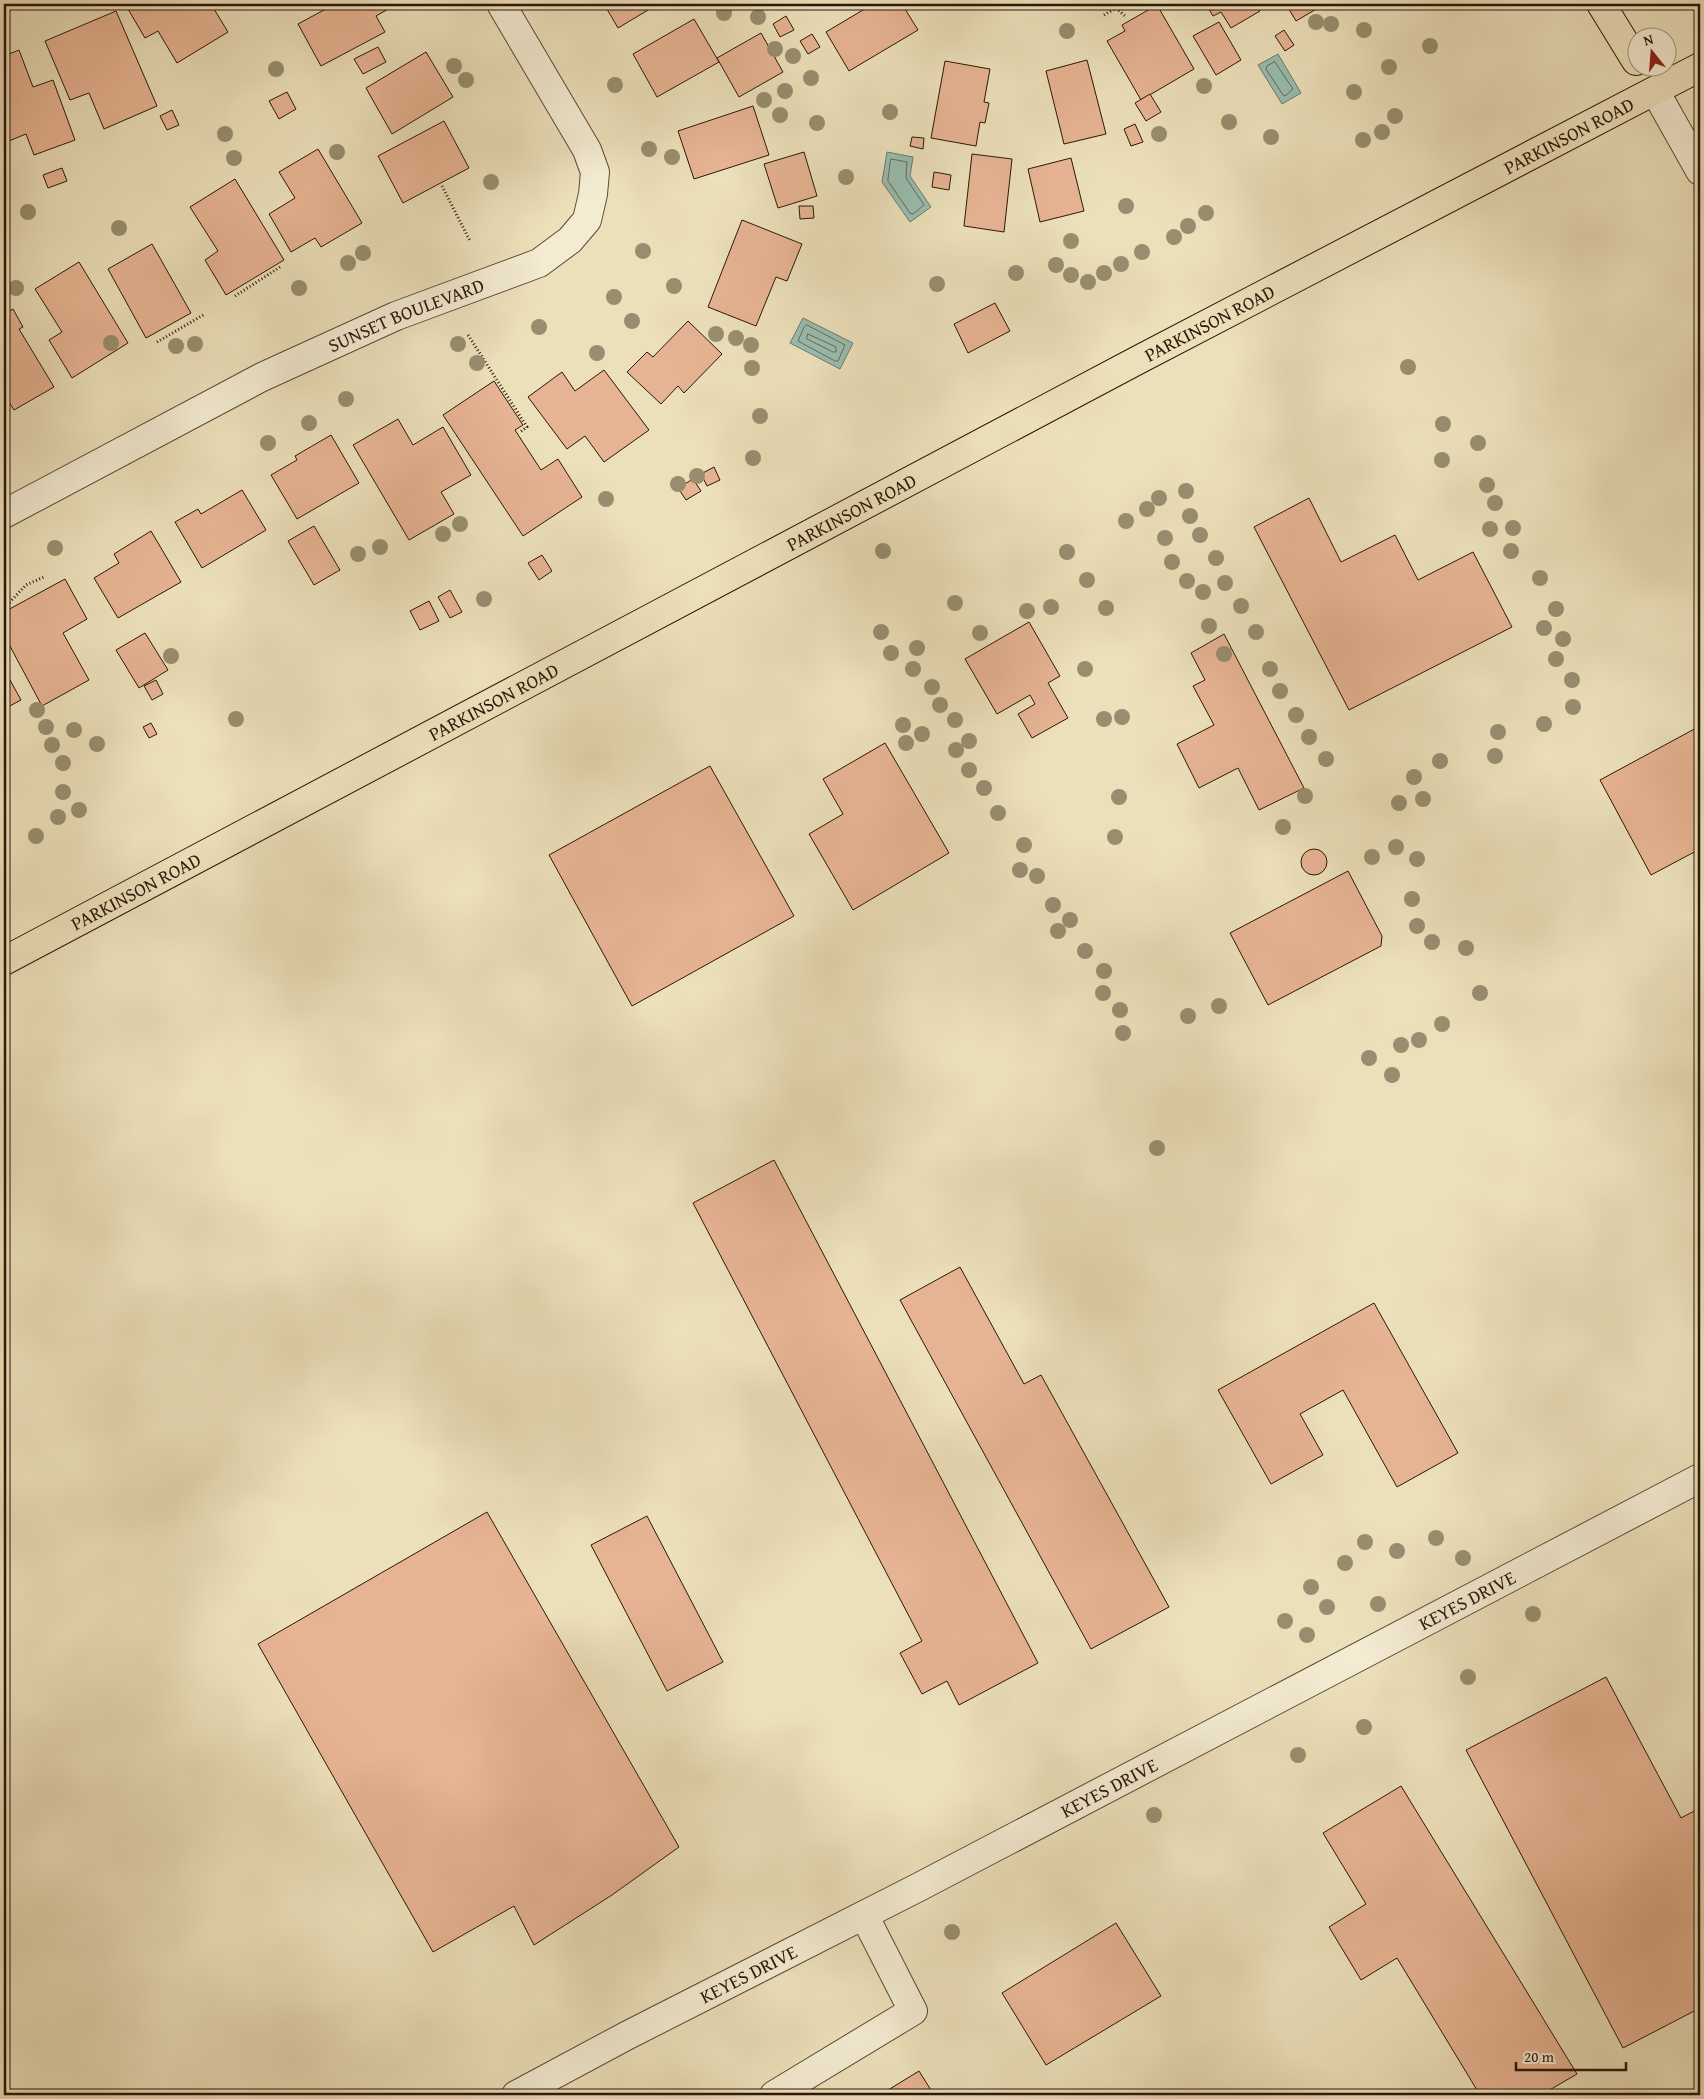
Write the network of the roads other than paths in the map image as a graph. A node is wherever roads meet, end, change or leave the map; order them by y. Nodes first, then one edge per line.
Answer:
1 (501, 4) edge
2 (1601, 4) edge
3 (1626, 45) edge
4 (1700, 67) edge
5 (1647, 78) edge
6 (1655, 91) junction
7 (1700, 171) edge
8 (4, 514) edge
9 (4, 961) edge
10 (1700, 1478) edge
11 (864, 1915) junction
12 (516, 2095) edge
13 (774, 2095) edge

1 - 8 street, SUNSET BOULEVARD
2 - 3 main road
4 - 6 main road, PARKINSON ROAD
5 - 6 main road
6 - 7 street
6 - 9 main road, PARKINSON ROAD
10 - 11 street, KEYES DRIVE
11 - 12 street, KEYES DRIVE
11 - 13 street

